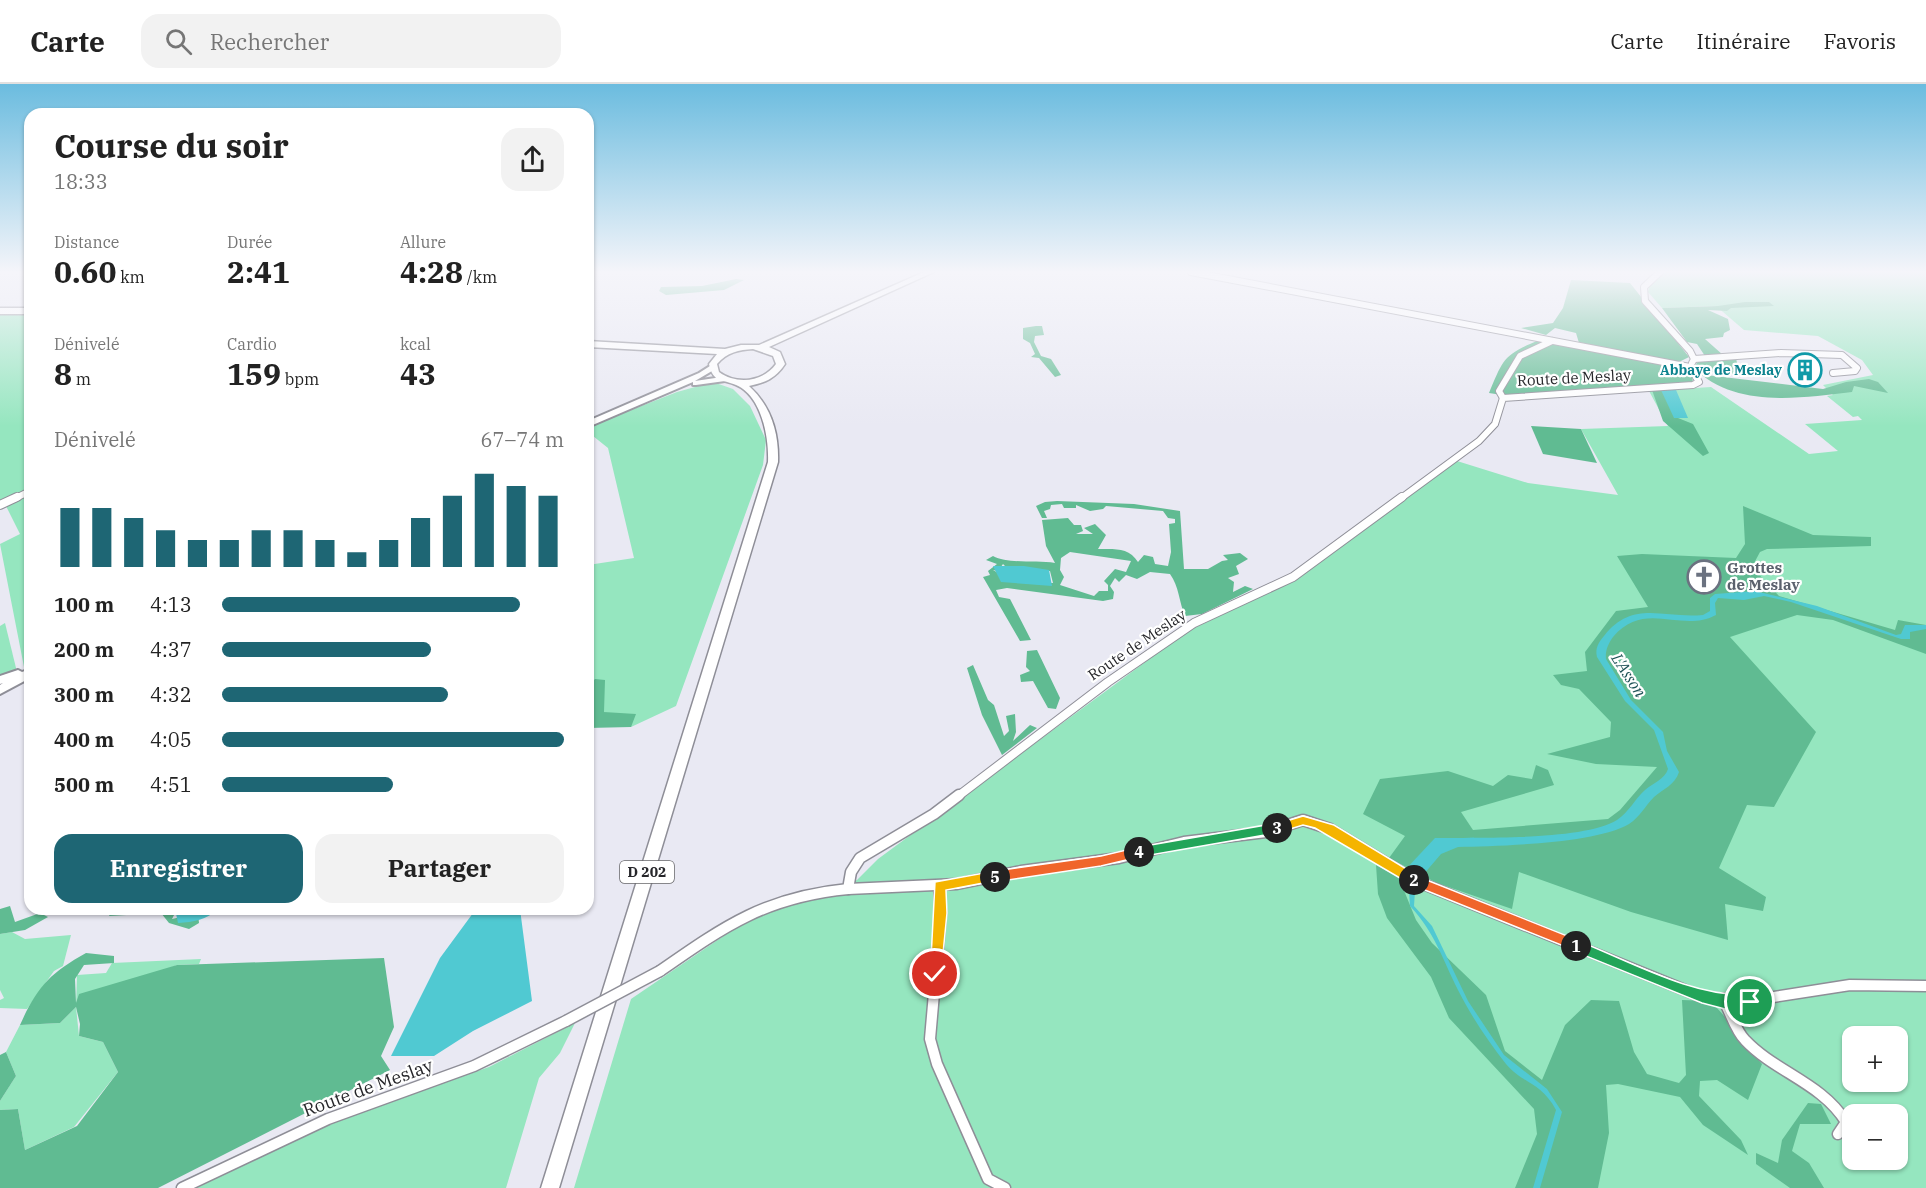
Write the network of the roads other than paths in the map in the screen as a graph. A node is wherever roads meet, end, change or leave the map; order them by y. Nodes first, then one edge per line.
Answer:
1 (815, 324) edge
2 (1461, 324) edge
3 (1665, 324) edge
4 (807, 327) junction
5 (1553, 341) junction
6 (594, 344) edge
7 (761, 347) junction
8 (689, 352) junction
9 (727, 352) junction
10 (777, 354) junction
11 (1692, 363) junction
12 (714, 364) junction
13 (1833, 373) dead end
14 (765, 378) junction
15 (722, 379) junction
16 (738, 382) junction
17 (655, 394) junction
18 (1503, 398) junction
19 (762, 409) junction
20 (594, 421) edge
21 (24, 494) edge
22 (0, 505) edge
23 (24, 674) edge
24 (24, 676) edge
25 (0, 680) edge
26 (0, 690) edge
27 (939, 886) junction
28 (848, 889) junction
29 (1926, 986) edge
30 (1725, 1003) junction
31 (1838, 1134) dead end
32 (182, 1188) edge
33 (550, 1188) edge
34 (1005, 1188) edge

1 - 4 main road
2 - 5 street
3 - 11 street
4 - 7 main road
4 - 10 main road
5 - 11 street
5 - 18 street
6 - 8 main road
7 - 9 main road
7 - 10 main road
8 - 9 main road
8 - 12 main road
9 - 12 main road
10 - 14 main road
11 - 13 street
11 - 18 street, Route de Meslay
12 - 15 main road
12 - 17 main road
14 - 16 main road
14 - 19 main road, D 202
15 - 16 main road
15 - 17 main road
16 - 19 main road, D 202
17 - 20 main road
18 - 28 street, Route de Meslay
19 - 33 main road, D 202
21 - 22 street
23 - 25 main road
24 - 26 main road
27 - 28 street
27 - 30 street
27 - 34 street
28 - 32 street, Route de Meslay, bridge
29 - 30 street
30 - 31 street

